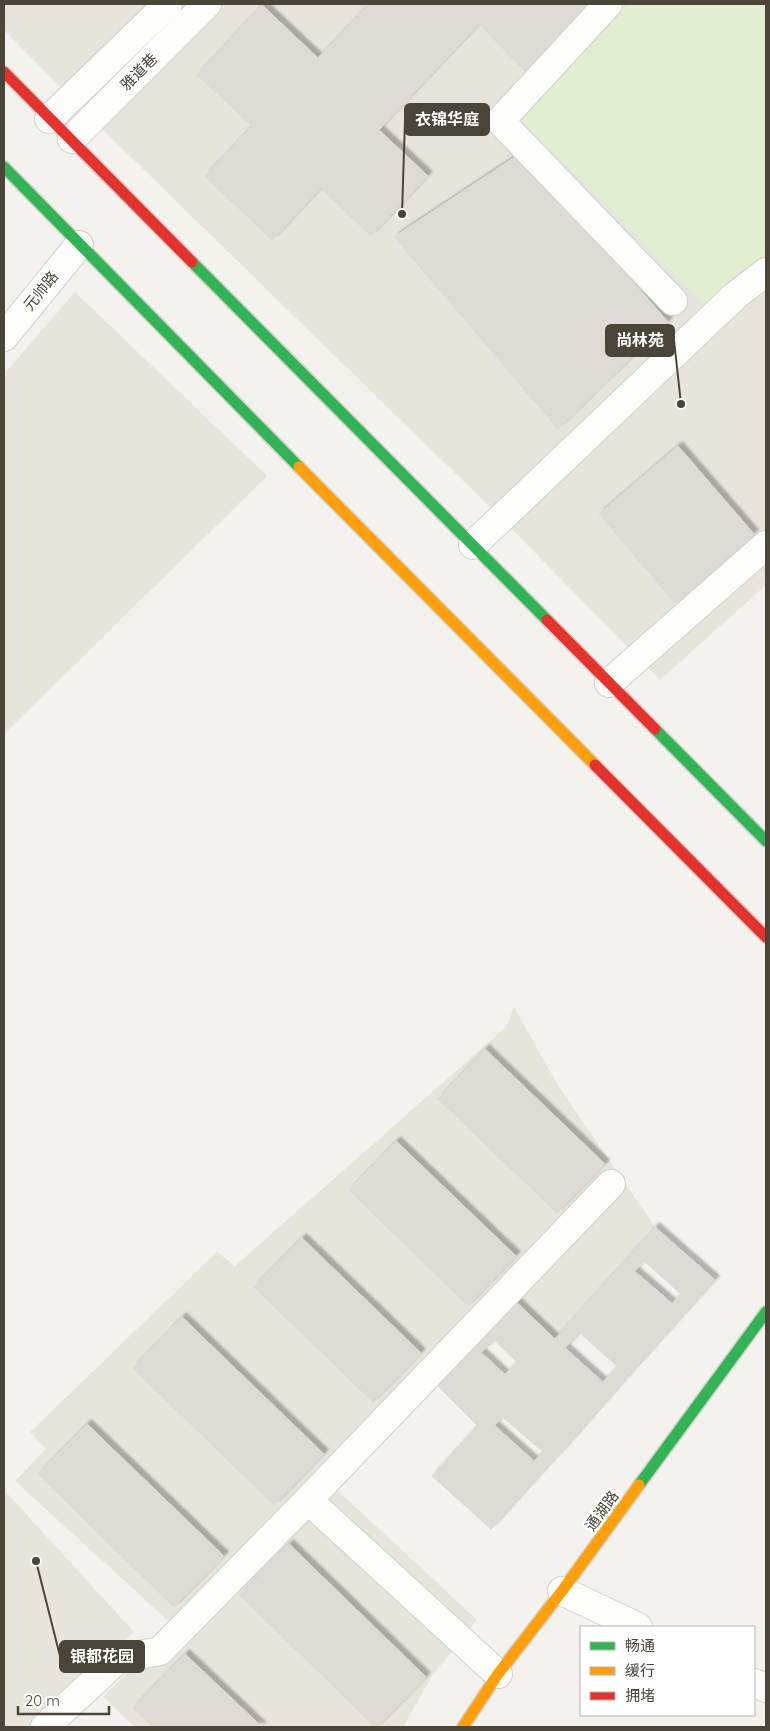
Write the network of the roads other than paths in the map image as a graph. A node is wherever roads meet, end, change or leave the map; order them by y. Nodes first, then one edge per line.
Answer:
1 (168, 4) edge
2 (206, 4) edge
3 (608, 4) edge
4 (4, 72) edge
5 (50, 119) junction
6 (72, 139) junction
7 (4, 167) edge
8 (79, 245) junction
9 (766, 272) edge
10 (673, 301) dead end
11 (4, 337) edge
12 (473, 545) junction
13 (766, 545) edge
14 (609, 683) junction
15 (766, 841) edge
16 (766, 937) edge
17 (611, 1184) dead end
18 (766, 1312) edge
19 (308, 1500) junction
20 (562, 1591) junction
21 (636, 1626) edge
22 (498, 1674) junction
23 (45, 1727) edge
24 (463, 1727) edge

1 - 5 street, 雅道巷
2 - 6 street, 雅道巷
3 - 10 street
4 - 5 main road
5 - 6 main road
6 - 12 main road
7 - 8 main road
8 - 11 street, 元帅路
8 - 16 main road
9 - 12 street
12 - 14 main road
13 - 14 street
14 - 15 main road
17 - 19 street
18 - 20 main road, 通湖路
19 - 22 street
19 - 23 street
20 - 21 street
20 - 22 main road, 通湖路
22 - 24 main road, 通湖路

